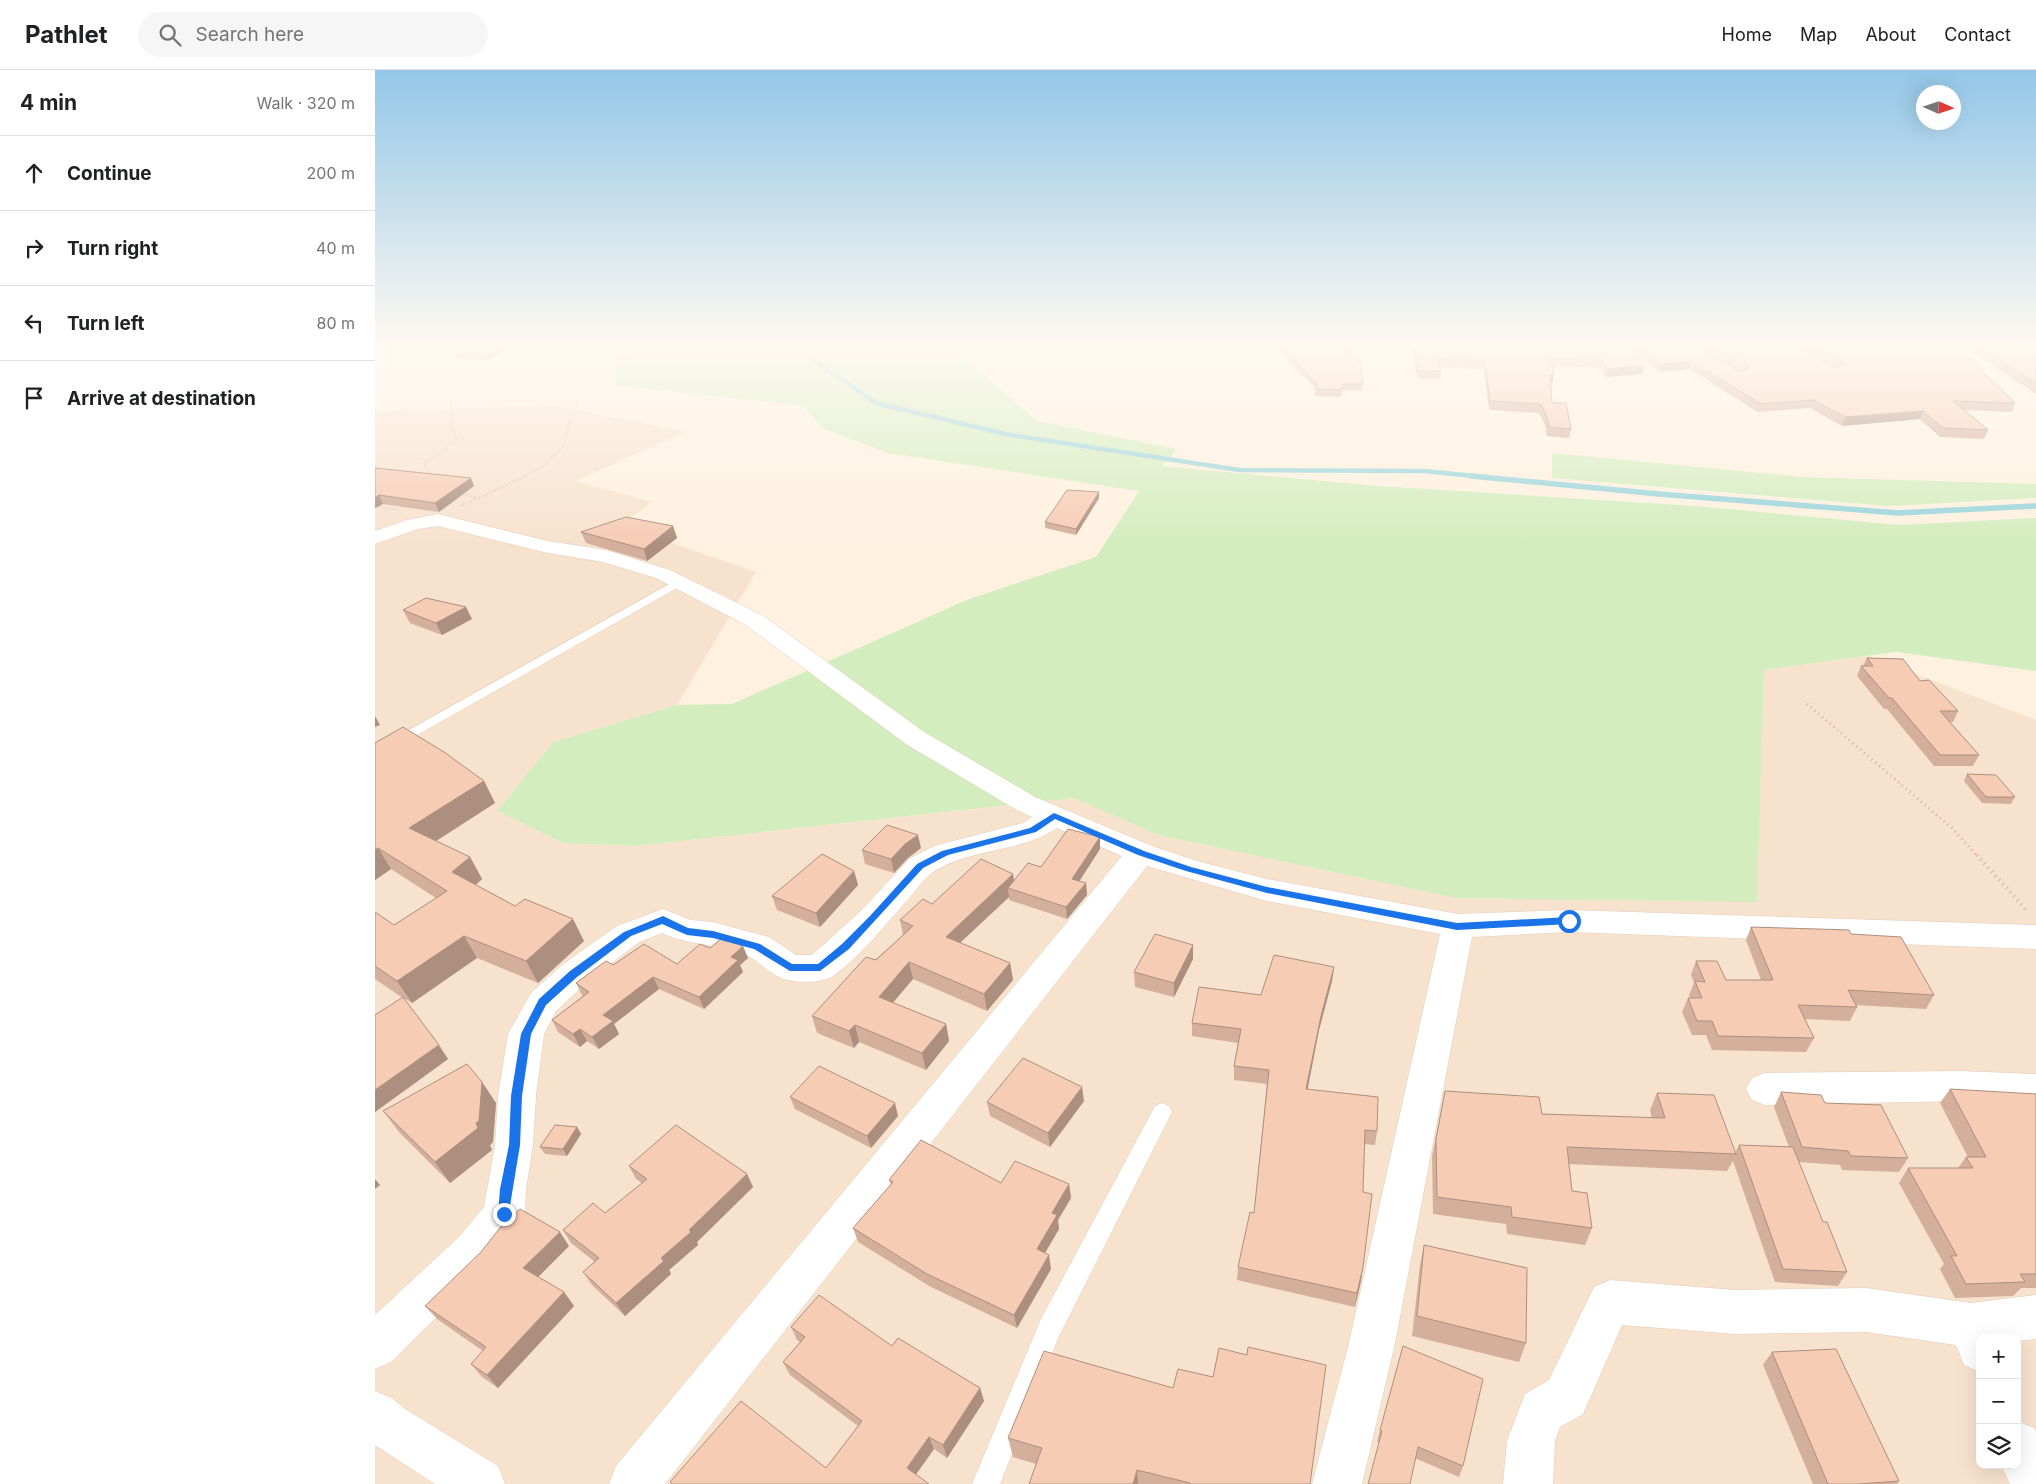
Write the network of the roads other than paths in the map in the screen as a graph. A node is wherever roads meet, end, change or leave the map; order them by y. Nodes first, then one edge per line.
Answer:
1 (375, 538) edge
2 (680, 582) junction
3 (375, 755) edge
4 (1054, 816) junction
5 (1141, 853) junction
6 (2033, 925) edge
7 (1457, 926) junction
8 (1765, 1089) dead end
9 (2036, 1090) edge
10 (1162, 1112) dead end
11 (2036, 1317) edge
12 (1975, 1337) edge
13 (375, 1346) edge
14 (375, 1415) edge
15 (2021, 1454) edge
16 (481, 1484) edge
17 (634, 1484) edge
18 (986, 1484) edge
19 (1337, 1484) edge
20 (1528, 1484) edge
21 (2035, 1484) edge

1 - 2 street
2 - 3 lane
2 - 4 street
4 - 5 street
4 - 13 street
5 - 7 street
5 - 17 street
6 - 7 street
7 - 19 street
8 - 9 street
10 - 18 lane
11 - 12 street
12 - 20 street
14 - 16 street
15 - 21 street

